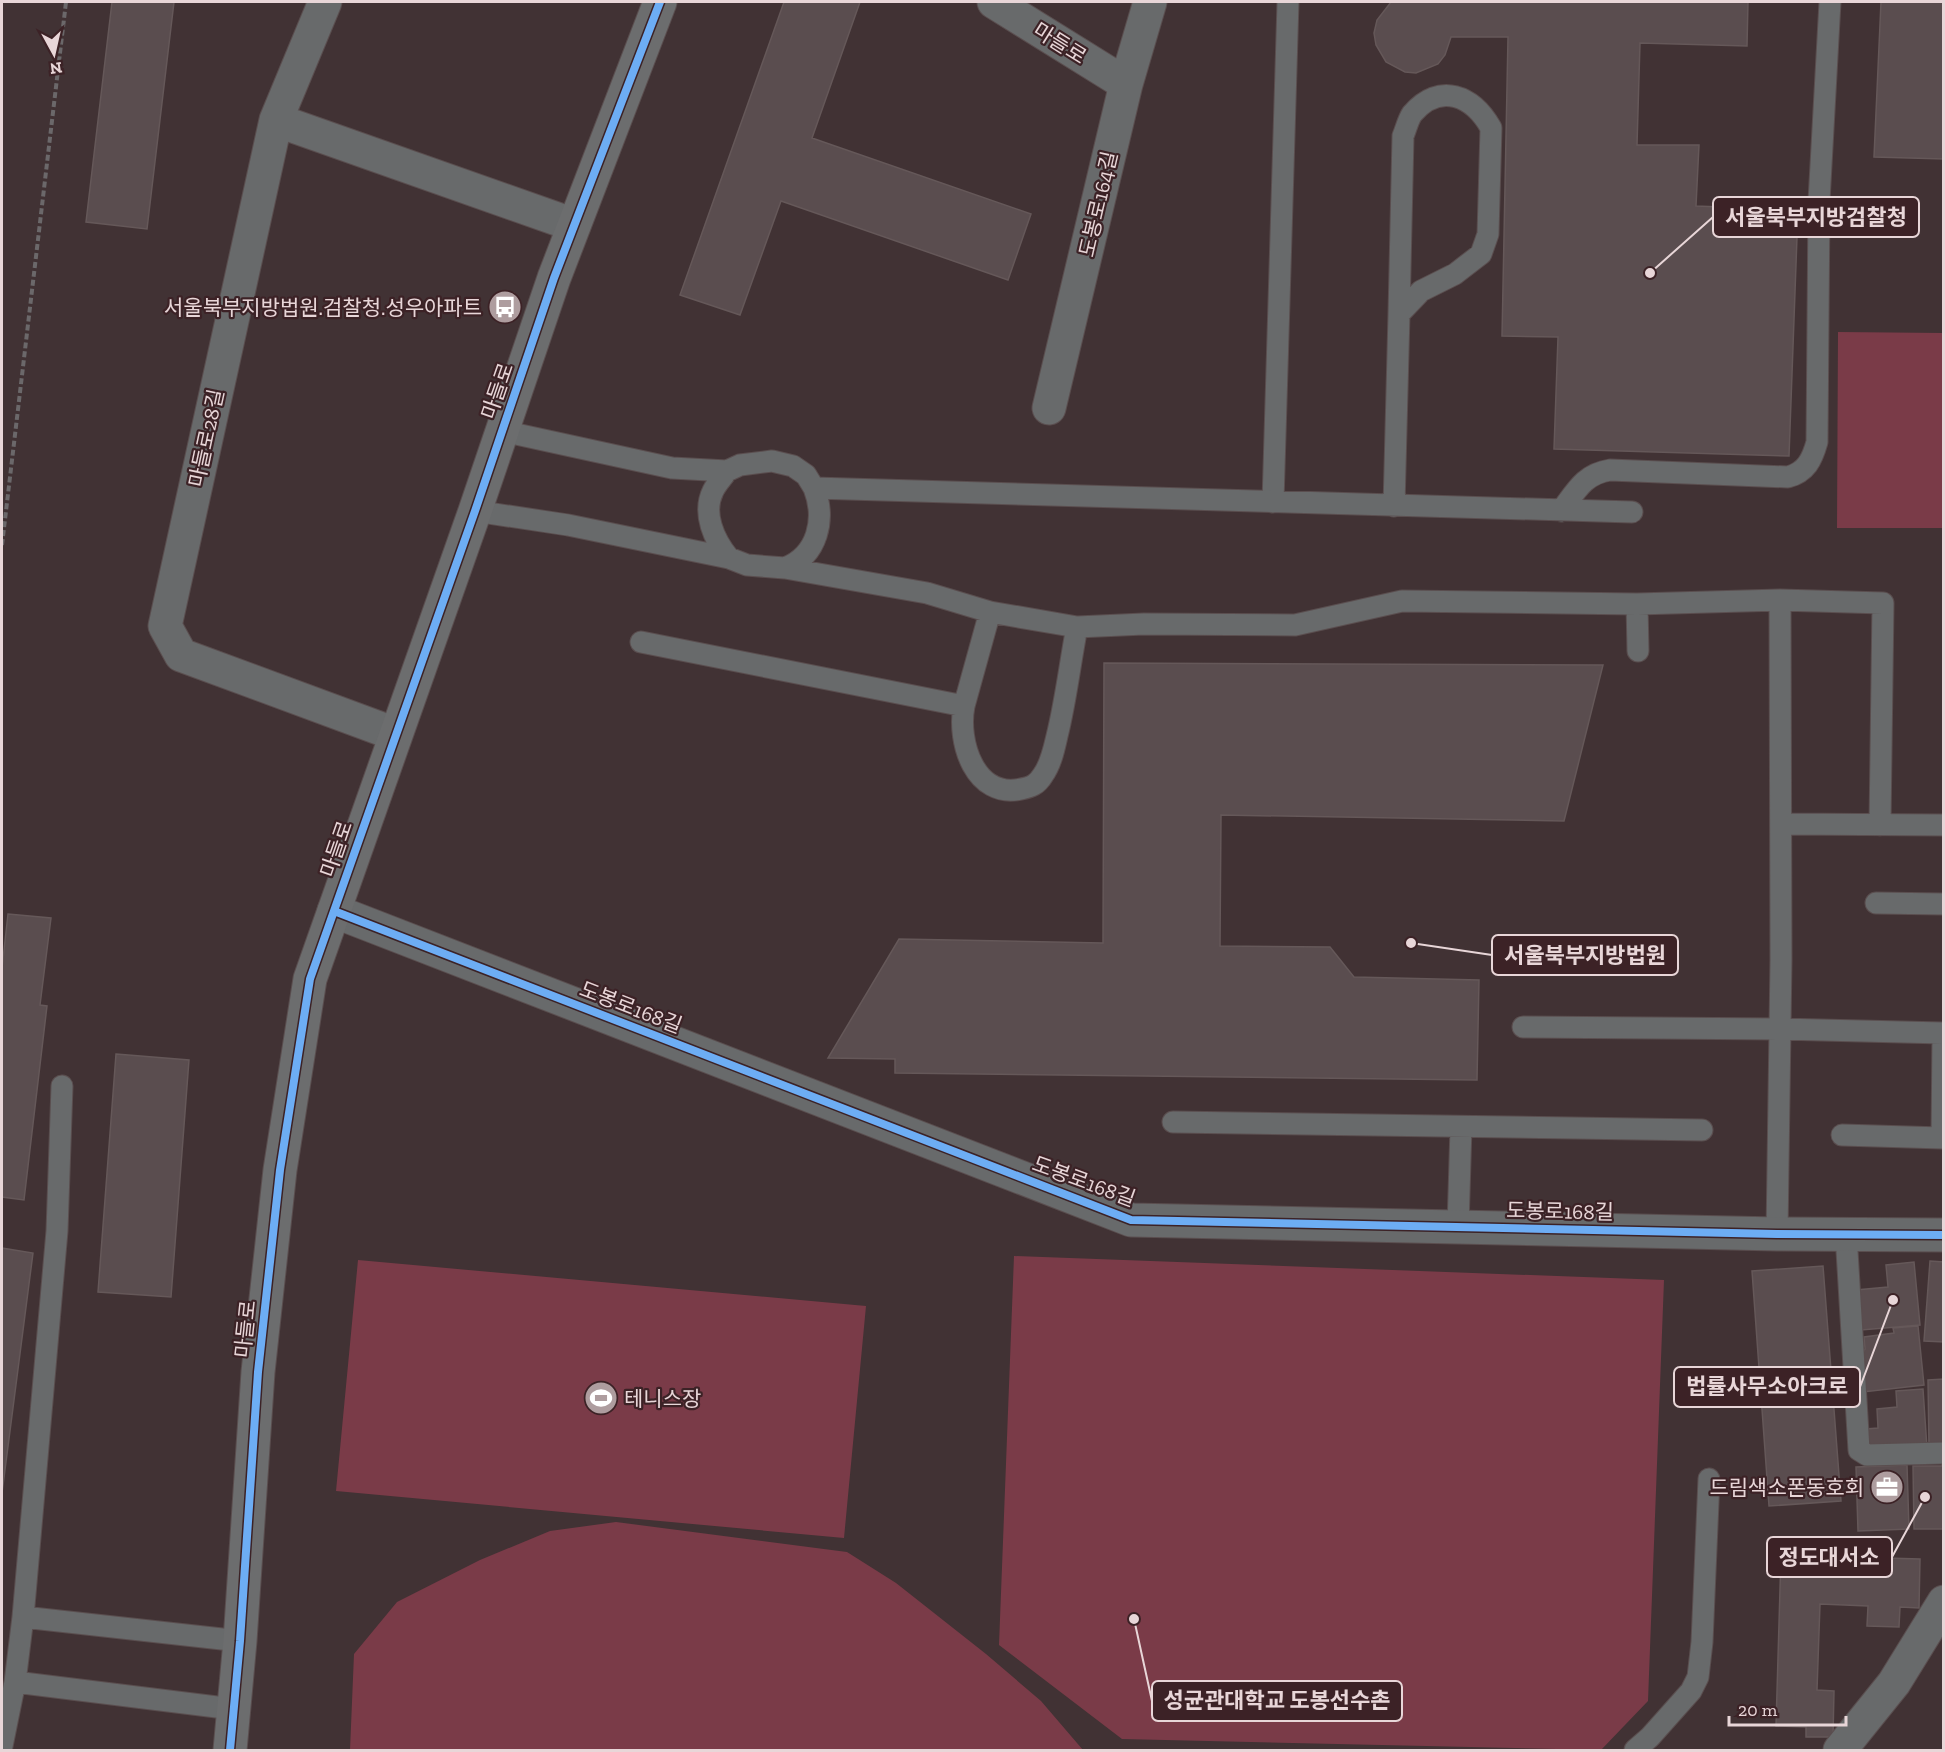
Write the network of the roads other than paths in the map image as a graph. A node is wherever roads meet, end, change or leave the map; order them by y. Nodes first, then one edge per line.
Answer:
1 (325, 2) edge
2 (660, 2) edge
3 (994, 2) edge
4 (1150, 2) edge
5 (1288, 2) edge
6 (1830, 2) edge
7 (1126, 84) junction
8 (276, 120) junction
9 (574, 225) junction
10 (1399, 314) junction
11 (1049, 408) dead end
12 (502, 431) junction
13 (727, 471) junction
14 (814, 488) junction
15 (1273, 502) junction
16 (1394, 506) junction
17 (475, 511) junction
18 (1561, 511) junction
19 (1632, 512) dead end
20 (729, 558) junction
21 (785, 568) junction
22 (1780, 600) junction
23 (1637, 604) junction
24 (990, 612) junction
25 (1077, 627) junction
26 (641, 642) dead end
27 (1638, 651) dead end
28 (964, 706) junction
29 (395, 734) junction
30 (1781, 825) junction
31 (1880, 825) junction
32 (1944, 825) edge
33 (1876, 903) dead end
34 (1944, 904) edge
35 (333, 911) junction
36 (1523, 1027) dead end
37 (1780, 1029) junction
38 (62, 1086) dead end
39 (1173, 1122) dead end
40 (1461, 1127) junction
41 (1702, 1130) dead end
42 (1842, 1135) dead end
43 (1458, 1227) junction
44 (1777, 1234) junction
45 (1846, 1234) junction
46 (1944, 1235) edge
47 (1944, 1453) edge
48 (1709, 1479) dead end
49 (1944, 1602) edge
50 (23, 1617) junction
51 (240, 1641) junction
52 (15, 1682) junction
53 (233, 1709) junction
54 (2, 1746) edge
55 (230, 1750) edge
56 (1635, 1750) edge
57 (1840, 1750) edge

1 - 8 street, 마들로28길
2 - 9 street, 마들로
3 - 7 street, 마들로
4 - 7 street, 도봉로164길
5 - 15 lane
6 - 18 lane
7 - 11 street, 도봉로164길
8 - 9 street
8 - 29 street, 마들로28길
9 - 12 street, 마들로
10 - 10 lane
10 - 16 lane
12 - 13 lane
12 - 17 street, 마들로
13 - 14 lane
13 - 20 lane
14 - 15 lane
14 - 21 lane
15 - 16 lane
16 - 18 lane
17 - 20 lane
17 - 29 street, 마들로
18 - 19 lane
20 - 21 lane
21 - 24 lane
22 - 23 lane
22 - 30 lane
22 - 31 lane
23 - 25 lane
23 - 27 lane
24 - 25 lane
24 - 28 lane
25 - 28 lane
26 - 28 lane
29 - 35 street, 마들로
30 - 31 lane
30 - 37 lane
31 - 32 lane
33 - 34 lane
35 - 43 street, 도봉로168길
35 - 51 street, 마들로
36 - 37 lane
37 - 42 lane
37 - 44 lane
38 - 50 lane
39 - 40 lane
40 - 41 lane
40 - 43 lane
43 - 44 street, 도봉로168길
44 - 45 street, 도봉로168길
45 - 46 street, 도봉로168길
45 - 47 lane
48 - 56 lane
49 - 57 street
50 - 51 lane
50 - 52 lane
51 - 53 street, 마들로
52 - 53 lane
52 - 54 lane
53 - 55 street, 마들로

